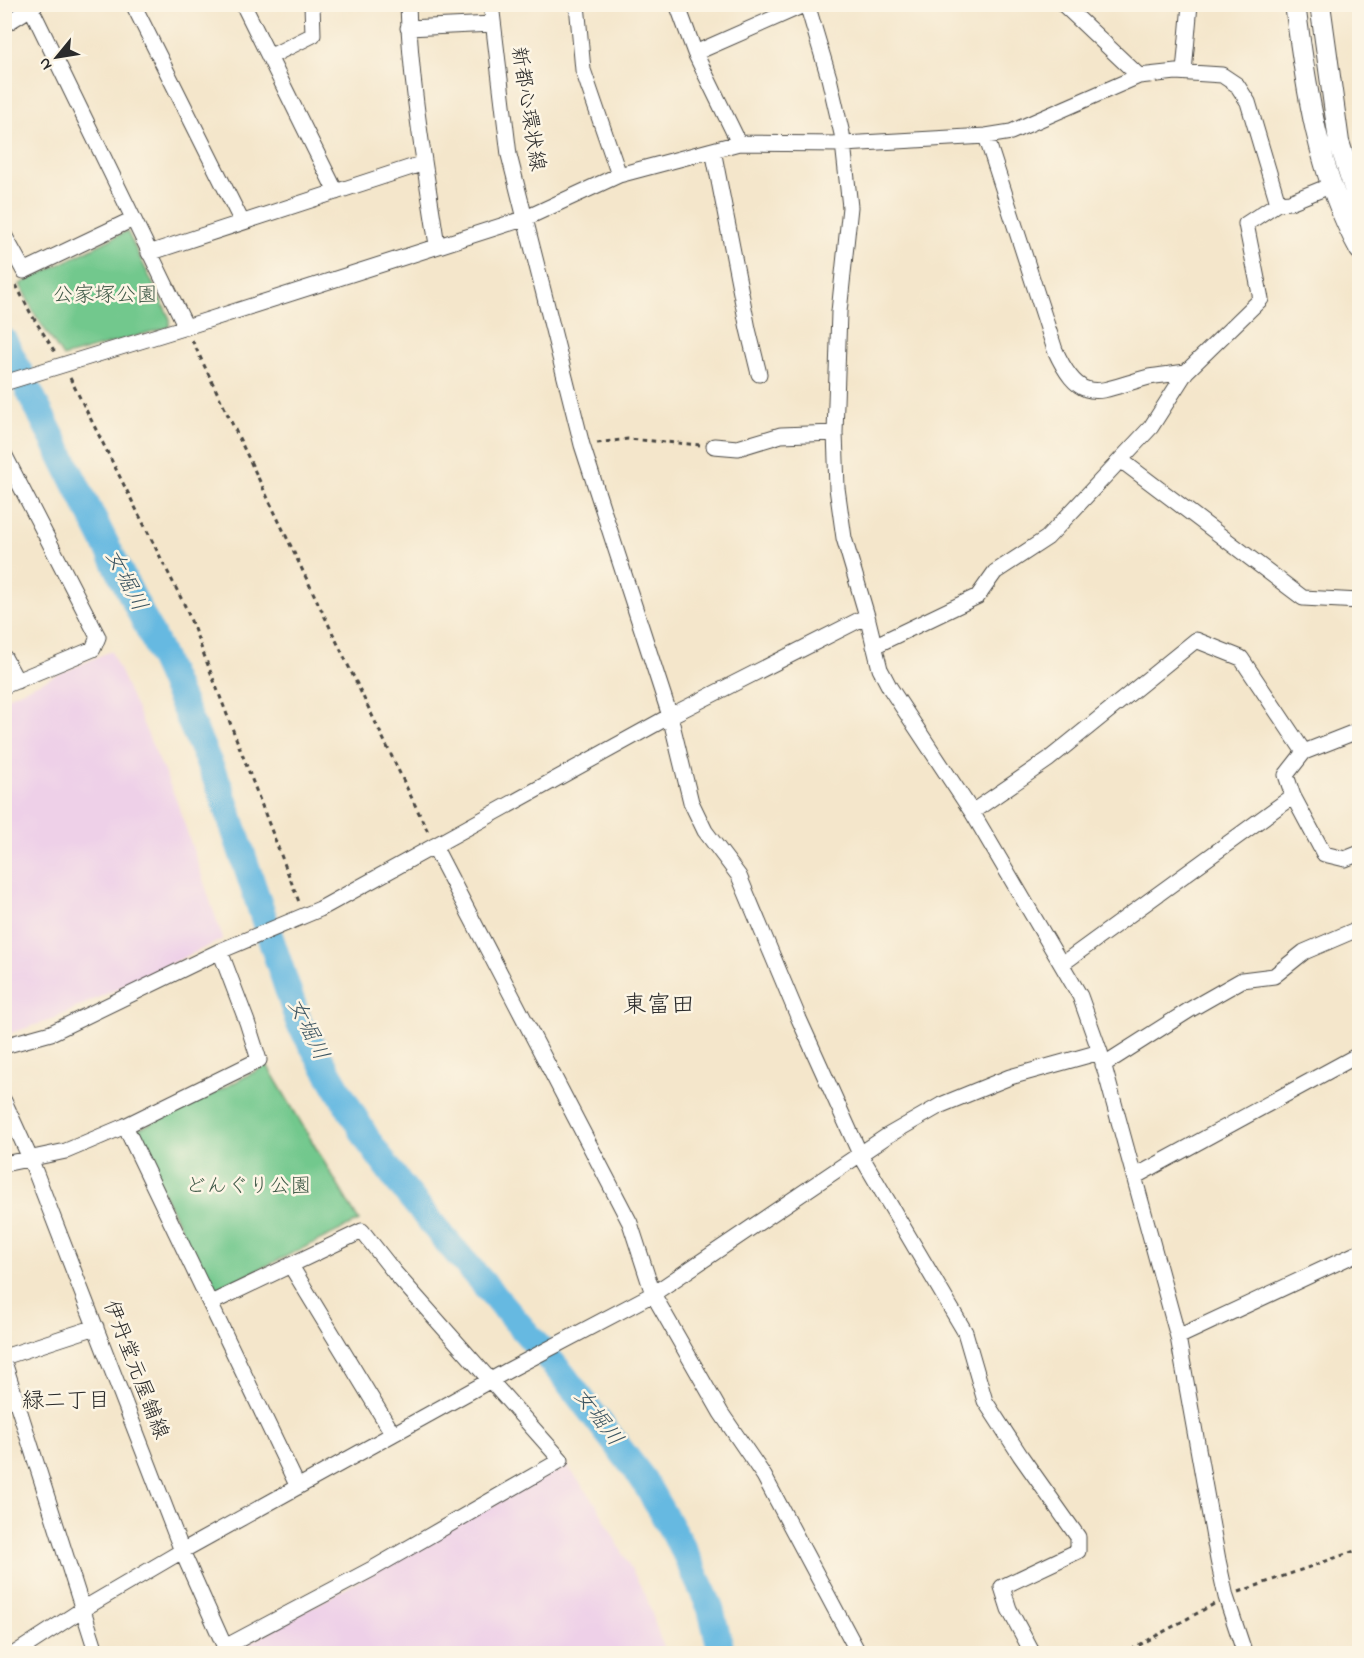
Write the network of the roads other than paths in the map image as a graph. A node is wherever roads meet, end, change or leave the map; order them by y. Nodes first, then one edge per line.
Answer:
1 (133, 4) edge
2 (243, 4) edge
3 (312, 4) edge
4 (408, 4) edge
5 (491, 4) edge
6 (577, 4) edge
7 (677, 4) edge
8 (807, 4) edge
9 (1063, 4) edge
10 (1190, 4) edge
11 (1295, 4) edge
12 (1320, 4) edge
13 (33, 6) edge
14 (493, 24) junction
15 (4, 25) edge
16 (408, 28) junction
17 (695, 53) junction
18 (269, 57) junction
19 (1184, 72) junction
20 (1139, 76) junction
21 (986, 136) junction
22 (739, 143) junction
23 (844, 144) junction
24 (713, 150) junction
25 (424, 163) junction
26 (619, 175) junction
27 (1332, 184) junction
28 (336, 192) junction
29 (1278, 202) junction
30 (1359, 207) edge
31 (526, 218) junction
32 (133, 219) junction
33 (242, 222) junction
34 (4, 234) edge
35 (437, 245) junction
36 (1359, 250) edge
37 (149, 253) junction
38 (186, 327) junction
39 (1186, 372) junction
40 (759, 374) dead end
41 (4, 383) edge
42 (835, 433) junction
43 (714, 446) road end
44 (4, 454) edge
45 (1122, 461) junction
46 (1359, 601) edge
47 (867, 616) junction
48 (874, 646) junction
49 (4, 657) edge
50 (11, 684) edge
51 (670, 716) junction
52 (1359, 730) edge
53 (1304, 752) junction
54 (1293, 795) junction
55 (972, 812) junction
56 (434, 846) junction
57 (1359, 853) edge
58 (1359, 928) edge
59 (220, 951) junction
60 (1062, 964) junction
61 (4, 1046) edge
62 (1359, 1054) edge
63 (1102, 1059) junction
64 (4, 1101) edge
65 (124, 1126) junction
66 (860, 1154) junction
67 (30, 1158) junction
68 (4, 1164) edge
69 (1134, 1177) junction
70 (1359, 1252) edge
71 (291, 1266) junction
72 (653, 1294) junction
73 (211, 1303) junction
74 (96, 1328) junction
75 (1178, 1337) junction
76 (4, 1357) edge
77 (4, 1362) edge
78 (491, 1381) junction
79 (393, 1434) junction
80 (298, 1487) junction
81 (182, 1551) junction
82 (83, 1609) junction
83 (226, 1650) edge
84 (14, 1653) edge
85 (96, 1653) edge
86 (859, 1653) edge
87 (1033, 1653) edge
88 (1245, 1653) edge

1 - 33 street
2 - 18 street
3 - 18 street
4 - 16 street
5 - 14 street, 新都心環状線
6 - 26 street
7 - 17 street
8 - 17 street
8 - 23 street
9 - 20 street
10 - 19 street
11 - 27 main road
12 - 30 main road
13 - 15 street
13 - 32 street
14 - 16 street
14 - 31 street, 新都心環状線
16 - 25 street
17 - 22 street
18 - 28 street
19 - 20 street
19 - 29 street
20 - 21 street
21 - 23 street
21 - 39 street
22 - 23 street
22 - 24 street
23 - 42 street
24 - 26 street
24 - 40 street
25 - 28 street
25 - 35 street
26 - 31 street
27 - 29 street
27 - 36 main road
28 - 33 street
29 - 39 street
31 - 35 street
31 - 51 street, 新都心環状線
32 - 34 street
32 - 37 street
33 - 37 street
35 - 38 street
37 - 38 street
38 - 41 street
39 - 45 street
42 - 43 street
42 - 47 street
44 - 50 street
45 - 46 street
45 - 48 street
47 - 48 street
47 - 51 street
48 - 55 street
49 - 50 street
51 - 56 street
51 - 66 street, 新都心環状線
52 - 53 street
53 - 54 street
53 - 55 street
54 - 57 street
54 - 60 street
55 - 60 street
56 - 59 street
56 - 72 street
58 - 63 street
59 - 61 street
59 - 65 street
60 - 63 street
62 - 69 street
63 - 66 street
63 - 69 street
64 - 67 street, 伊丹堂元屋舗線
65 - 67 street
65 - 73 street
66 - 72 street
66 - 87 street, 新都心環状線
67 - 68 street
67 - 74 street, 伊丹堂元屋舗線
69 - 75 street
70 - 75 street
71 - 73 street
71 - 78 street
71 - 79 street
72 - 78 street
72 - 86 street
73 - 80 street
74 - 76 street
74 - 81 street, 伊丹堂元屋舗線
75 - 88 street
77 - 82 street
78 - 79 street
78 - 83 street
79 - 80 street
80 - 81 street
81 - 82 street
81 - 83 street, 伊丹堂元屋舗線
82 - 84 street
82 - 85 street

